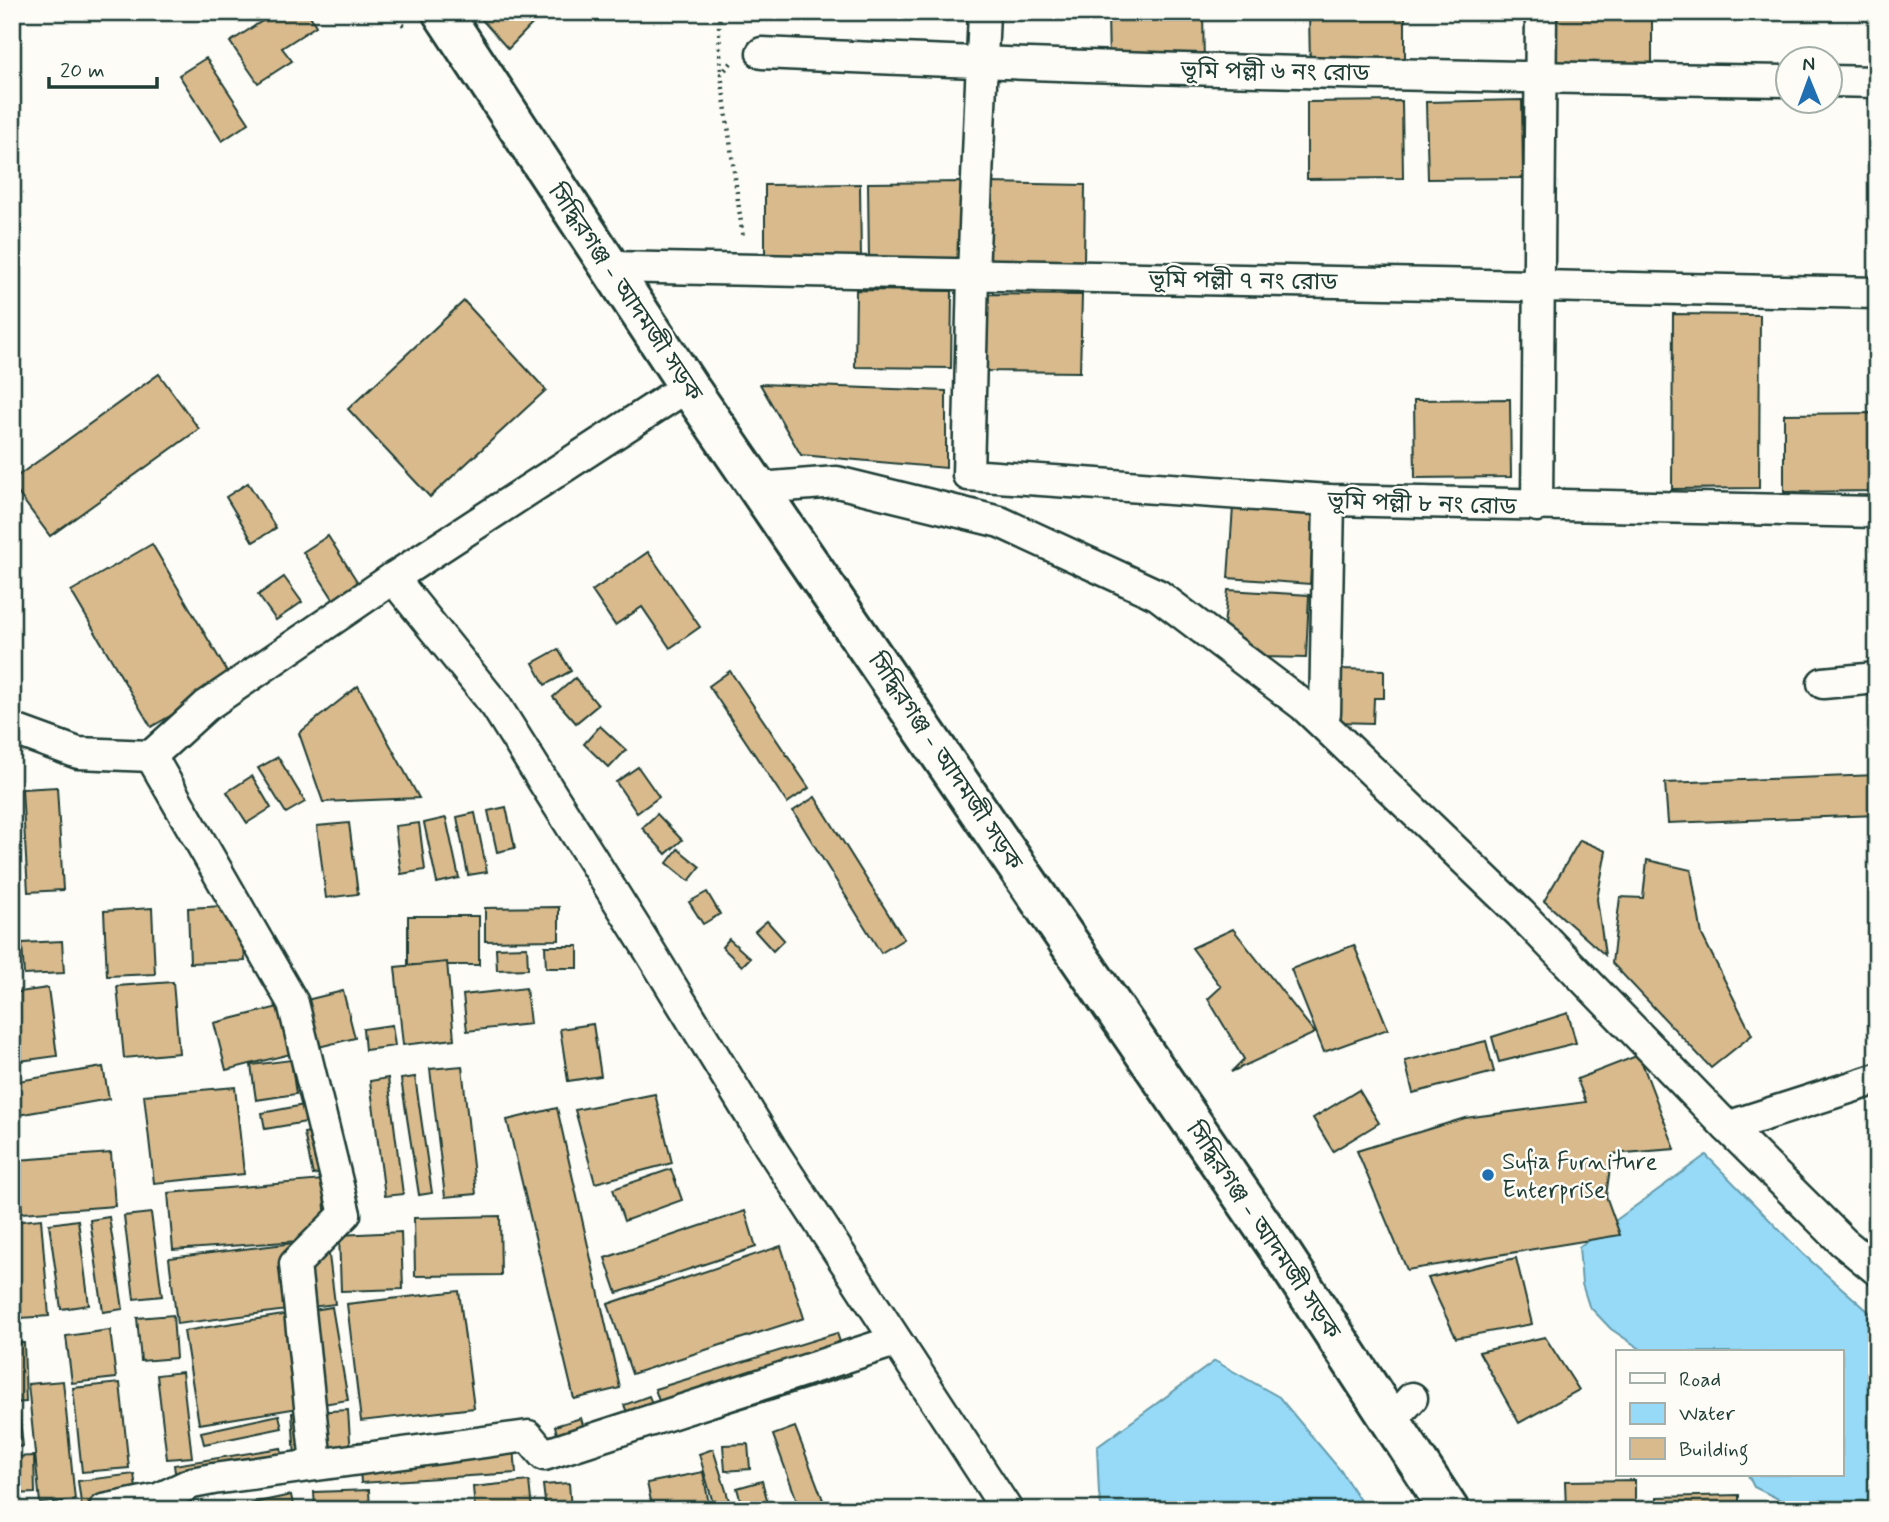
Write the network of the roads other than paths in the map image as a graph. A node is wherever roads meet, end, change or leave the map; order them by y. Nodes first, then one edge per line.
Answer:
1 (442, 12) edge
2 (984, 12) edge
3 (1541, 12) edge
4 (762, 53) road end
5 (983, 64) junction
6 (1540, 78) junction
7 (1773, 81) edge
8 (1843, 81) edge
9 (1877, 82) edge
10 (608, 267) junction
11 (973, 274) junction
12 (1538, 287) junction
13 (1877, 293) edge
14 (688, 386) junction
15 (759, 488) junction
16 (1329, 500) junction
17 (1537, 506) junction
18 (1877, 512) edge
19 (393, 578) junction
20 (1877, 678) edge
21 (1823, 683) dead end
22 (1325, 713) dead end
23 (12, 729) edge
24 (151, 756) junction
25 (1877, 1079) edge
26 (1727, 1127) junction
27 (1877, 1270) edge
28 (895, 1341) junction
29 (316, 1463) junction
30 (104, 1510) edge
31 (1007, 1510) edge
32 (1449, 1510) edge

1 - 10 main road, সিদ্ধিরগঞ্জ - আদমজী সড়ক
2 - 5 street
3 - 6 street
4 - 5 street, ভূমি পল্লী ৬ নং রোড
5 - 6 street, ভূমি পল্লী ৬ নং রোড
5 - 11 street
6 - 7 street, ভূমি পল্লী ৬ নং রোড
6 - 12 street
8 - 9 street
10 - 11 street, ভূমি পল্লী ৭ নং রোড
10 - 14 main road, সিদ্ধিরগঞ্জ - আদমজী সড়ক
11 - 12 street, ভূমি পল্লী ৭ নং রোড
11 - 16 street, ভূমি পল্লী ৮ নং রোড
12 - 13 street, ভূমি পল্লী ৭ নং রোড
12 - 17 street
14 - 15 main road, সিদ্ধিরগঞ্জ - আদমজী সড়ক
14 - 19 street
15 - 26 street
15 - 32 main road, সিদ্ধিরগঞ্জ - আদমজী সড়ক
16 - 17 street, ভূমি পল্লী ৮ নং রোড
16 - 22 street
17 - 18 street, ভূমি পল্লী ৮ নং রোড
19 - 24 street
19 - 28 street
20 - 21 street
23 - 24 street
24 - 29 street
25 - 26 street
26 - 27 street
28 - 29 street
28 - 31 street
29 - 30 street

